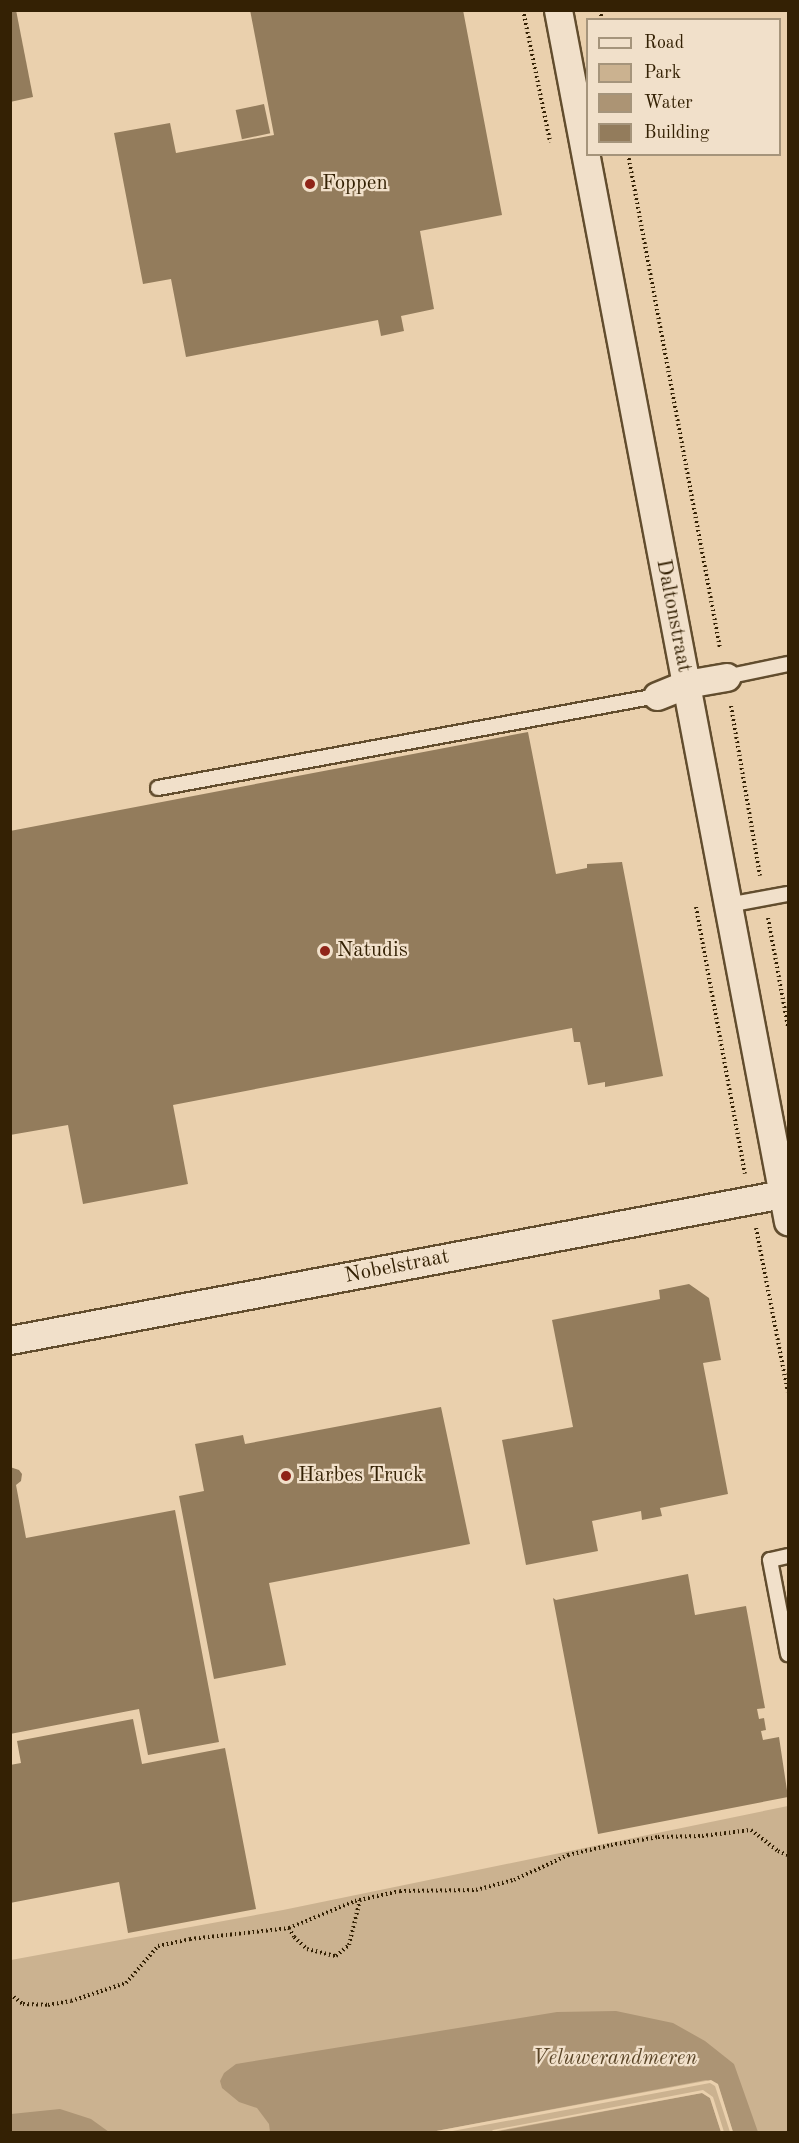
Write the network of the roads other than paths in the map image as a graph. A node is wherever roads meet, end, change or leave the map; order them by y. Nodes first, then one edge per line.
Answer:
1 (558, 10) edge
2 (789, 664) edge
3 (726, 677) joint
4 (686, 684) junction
5 (657, 696) joint
6 (158, 788) dead end
7 (789, 894) edge
8 (728, 905) junction
9 (780, 1131) edge
10 (783, 1194) junction
11 (789, 1221) edge
12 (10, 1340) edge
13 (789, 1556) edge
14 (789, 1654) edge

1 - 4 street, Daltonstraat
2 - 3 lane
3 - 4 street
4 - 5 street
4 - 8 street, Daltonstraat
5 - 6 lane
7 - 8 lane
8 - 9 street, Daltonstraat
9 - 10 street, Daltonstraat
10 - 11 street, Daltonstraat
10 - 12 street, Nobelstraat
13 - 14 lane

